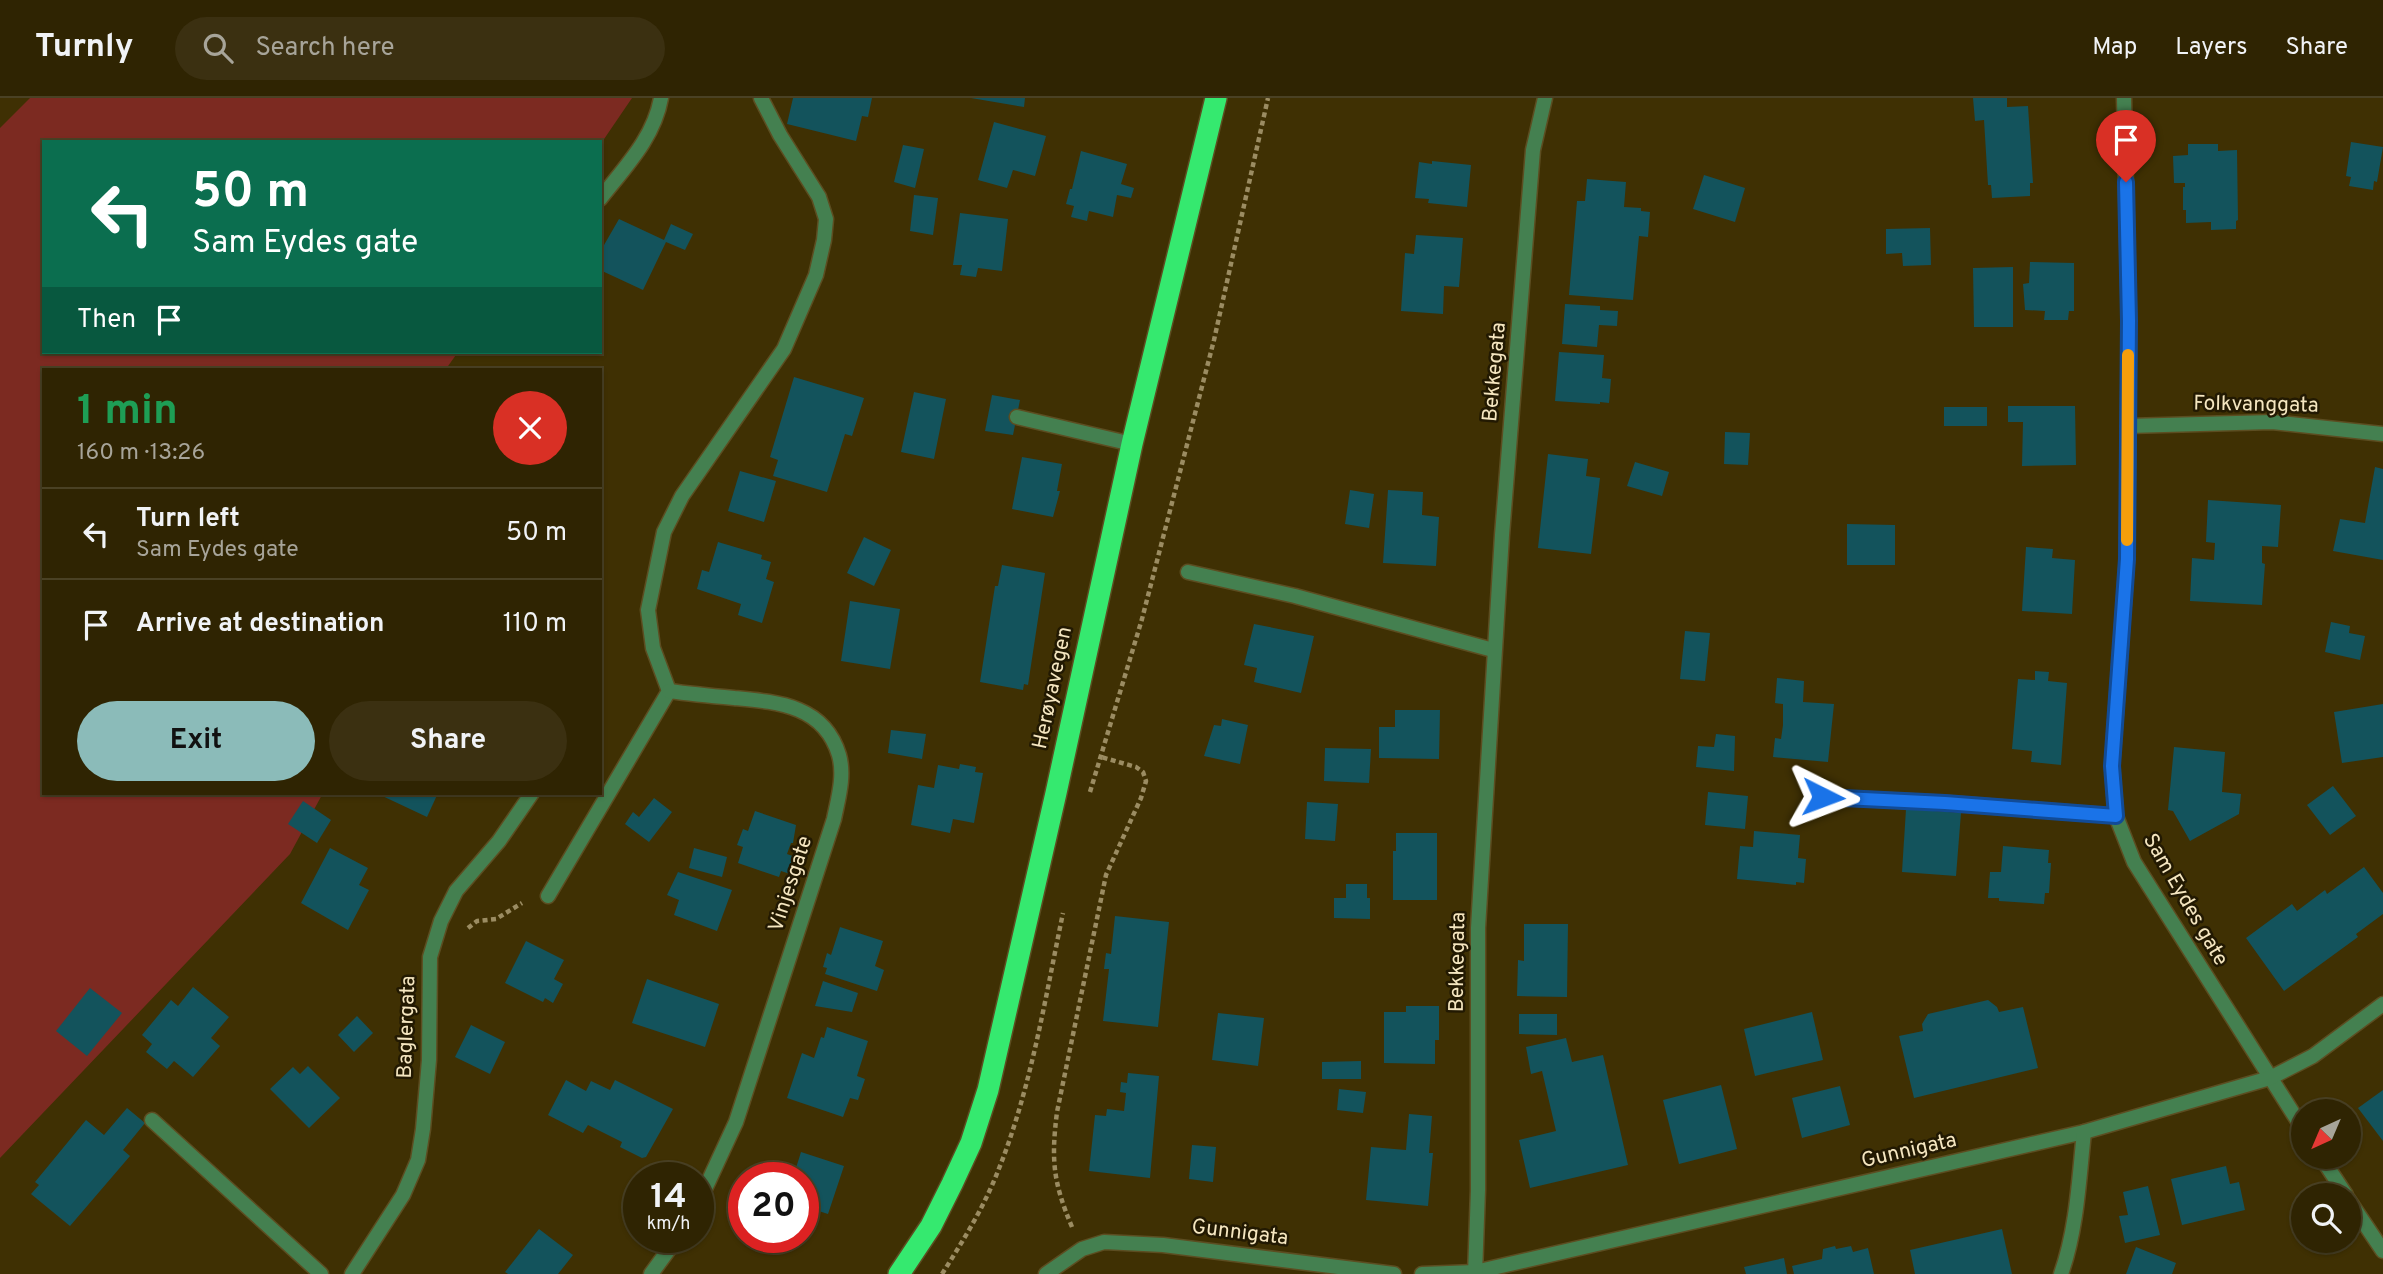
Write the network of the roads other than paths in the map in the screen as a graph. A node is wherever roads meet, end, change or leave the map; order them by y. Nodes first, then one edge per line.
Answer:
1 (662, 98) edge
2 (761, 98) edge
3 (1216, 98) edge
4 (1545, 98) edge
5 (2124, 98) edge
6 (602, 196) edge
7 (1017, 417) dead end
8 (2128, 426) junction
9 (2383, 434) edge
10 (1132, 444) junction
11 (1188, 572) dead end
12 (1493, 650) junction
13 (669, 691) junction
14 (531, 795) edge
15 (1823, 797) dead end
16 (2116, 816) junction
17 (548, 896) dead end
18 (2383, 1004) edge
19 (2270, 1078) junction
20 (2291, 1110) edge
21 (152, 1120) dead end
22 (2084, 1132) junction
23 (714, 1169) edge
24 (2361, 1218) edge
25 (2383, 1251) edge
26 (666, 1253) edge
27 (1475, 1273) edge
28 (321, 1274) edge
29 (352, 1274) edge
30 (651, 1274) edge
31 (899, 1274) edge
32 (1046, 1274) edge
33 (1394, 1274) edge
34 (1422, 1274) edge
35 (2062, 1274) edge

1 - 6 street
2 - 13 street
3 - 10 highway, Herøyavegen
4 - 12 street, Bekkegata
5 - 8 street, Sam Eydes gate
7 - 10 street
8 - 9 street, Folkvanggata
8 - 16 street, Sam Eydes gate
10 - 31 highway, Herøyavegen
11 - 12 street
12 - 27 street, Bekkegata
13 - 17 street
13 - 23 street, Vinjesgate
14 - 29 street, Baglergata
15 - 16 street
16 - 19 street, Sam Eydes gate
18 - 19 street, Gunnigata
19 - 20 street, Sam Eydes gate
19 - 22 street, Gunnigata
21 - 28 street
22 - 27 street, Gunnigata
22 - 35 street
24 - 25 street
26 - 30 street
27 - 34 street, Gunnigata
32 - 33 street, Gunnigata

